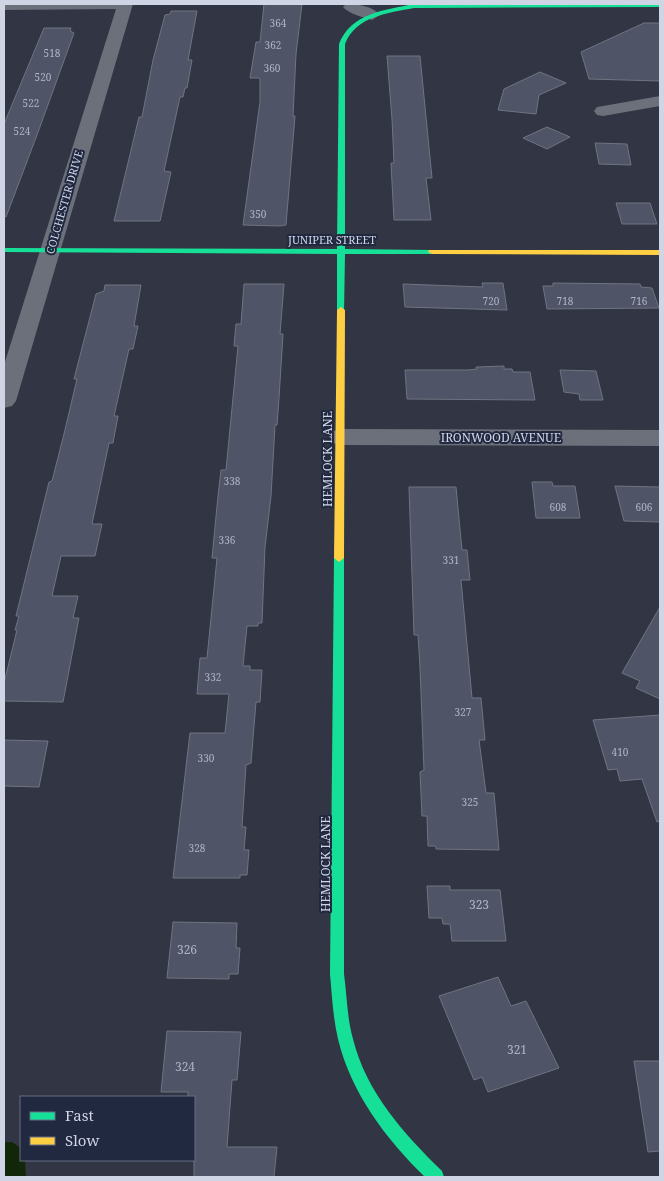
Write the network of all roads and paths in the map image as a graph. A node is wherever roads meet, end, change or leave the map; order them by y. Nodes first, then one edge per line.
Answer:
1 (4, 4) edge
2 (124, 4) edge
3 (660, 5) edge
4 (351, 7) dead end
5 (372, 15) junction
6 (660, 101) edge
7 (603, 111) dead end
8 (4, 250) edge
9 (50, 250) junction
10 (342, 251) junction
11 (660, 253) edge
12 (4, 401) edge
13 (342, 437) junction
14 (660, 438) edge
15 (436, 1177) edge

1 - 2 street
2 - 9 street, COLCHESTER DRIVE
3 - 5 street, HEMLOCK LANE
4 - 5 street
5 - 10 street, HEMLOCK LANE
6 - 7 street
8 - 9 street, JUNIPER STREET
9 - 10 street, JUNIPER STREET
9 - 12 street, COLCHESTER DRIVE
10 - 11 street, JUNIPER STREET
10 - 13 street, HEMLOCK LANE
13 - 14 street, IRONWOOD AVENUE
13 - 15 street, HEMLOCK LANE

